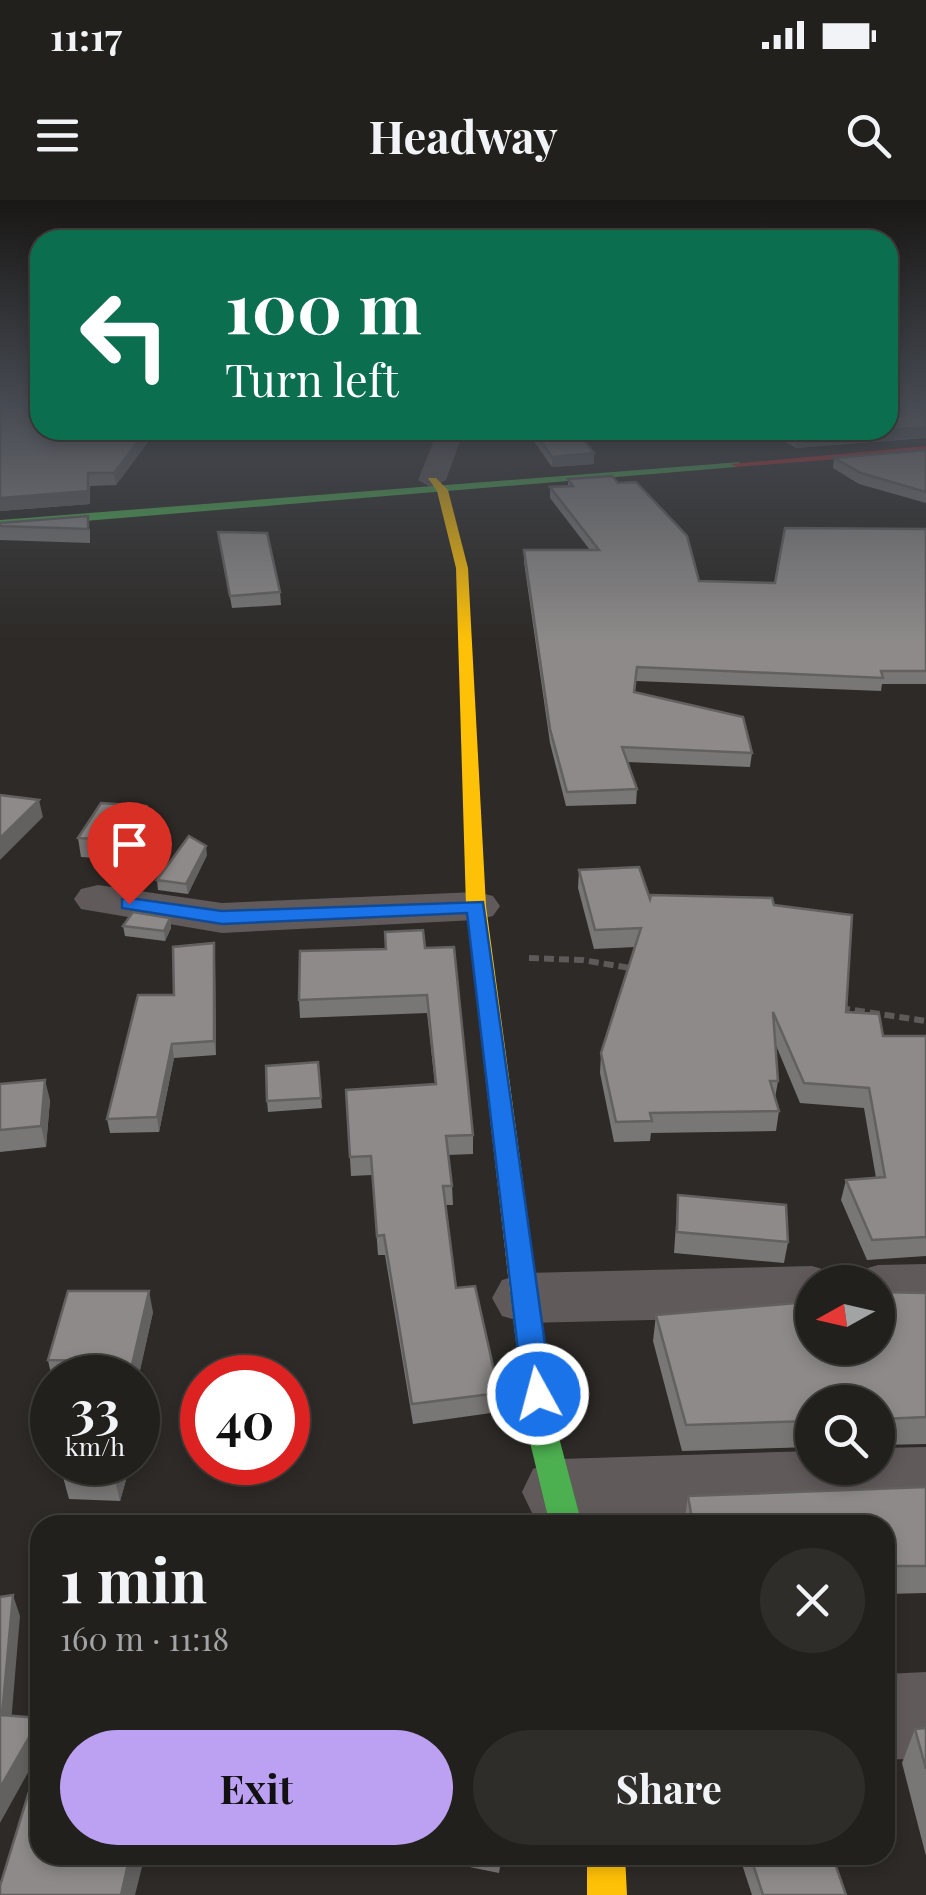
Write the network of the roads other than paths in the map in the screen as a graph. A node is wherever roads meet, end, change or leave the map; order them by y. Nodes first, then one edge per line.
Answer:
1 (447, 484) edge
2 (449, 484) edge
3 (437, 485) junction
4 (0, 514) edge
5 (0, 524) edge
6 (98, 899) dead end
7 (476, 906) junction
8 (926, 1289) edge
9 (895, 1290) edge
10 (795, 1291) edge
11 (526, 1298) junction
12 (926, 1479) edge
13 (563, 1508) edge
14 (926, 1715) edge
15 (895, 1717) edge
16 (606, 1865) edge
17 (606, 1895) edge

1 - 3 main road
2 - 3 main road
3 - 4 main road
3 - 5 main road
3 - 7 main road
6 - 7 street
7 - 11 main road
8 - 9 street
10 - 11 street
11 - 13 main road
12 - 13 street
14 - 15 street
16 - 17 main road

